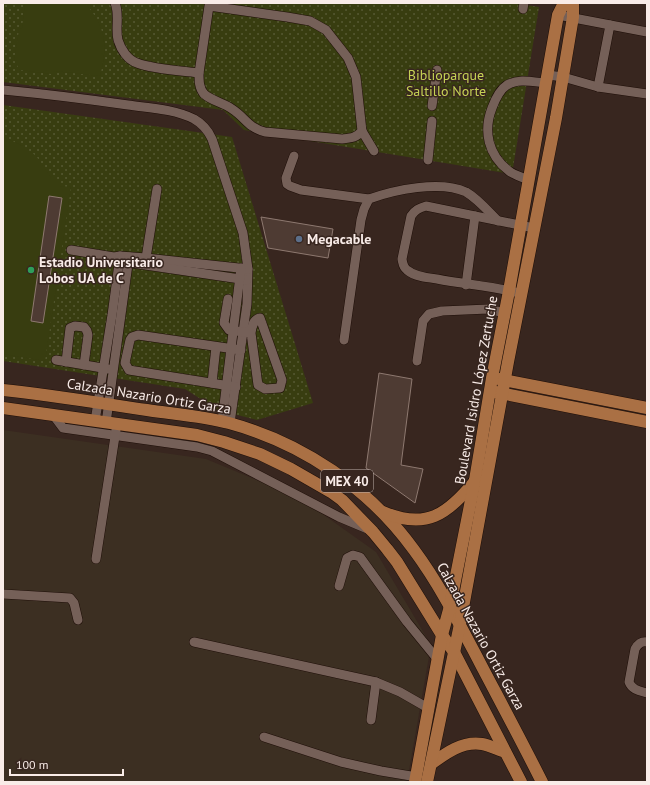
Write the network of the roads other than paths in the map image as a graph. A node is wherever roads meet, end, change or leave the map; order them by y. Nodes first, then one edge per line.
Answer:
1 (115, 3) edge
2 (564, 3) edge
3 (572, 3) edge
4 (210, 4) edge
5 (558, 15) junction
6 (573, 17) junction
7 (610, 25) junction
8 (647, 32) edge
9 (437, 70) dead end
10 (199, 73) junction
11 (563, 77) junction
12 (547, 79) junction
13 (598, 87) junction
14 (3, 90) edge
15 (647, 94) edge
16 (432, 106) dead end
17 (432, 121) dead end
18 (362, 131) junction
19 (374, 151) dead end
20 (294, 156) dead end
21 (428, 160) dead end
22 (528, 180) junction
23 (157, 189) dead end
24 (368, 199) junction
25 (475, 216) junction
26 (498, 221) junction
27 (520, 225) junction
28 (534, 228) junction
29 (71, 250) dead end
30 (146, 258) junction
31 (122, 259) junction
32 (244, 269) junction
33 (244, 280) junction
34 (466, 285) junction
35 (509, 291) junction
36 (522, 294) junction
37 (228, 299) dead end
38 (505, 313) junction
39 (243, 332) junction
40 (344, 340) dead end
41 (216, 347) junction
42 (236, 349) junction
43 (112, 351) junction
44 (127, 352) junction
45 (56, 360) dead end
46 (417, 361) dead end
47 (66, 362) junction
48 (254, 363) junction
49 (84, 365) junction
50 (234, 365) junction
51 (104, 368) junction
52 (113, 370) junction
53 (492, 378) junction
54 (506, 380) junction
55 (212, 383) junction
56 (231, 386) junction
57 (3, 390) edge
58 (490, 390) junction
59 (503, 394) junction
60 (103, 404) junction
61 (3, 408) edge
62 (647, 408) edge
63 (54, 416) junction
64 (226, 422) junction
65 (647, 422) edge
66 (108, 426) junction
67 (475, 480) junction
68 (379, 510) junction
69 (373, 532) junction
70 (96, 559) dead end
71 (339, 586) dead end
72 (3, 594) edge
73 (450, 606) junction
74 (78, 620) dead end
75 (460, 624) junction
76 (442, 635) junction
77 (194, 642) dead end
78 (647, 642) edge
79 (454, 652) junction
80 (438, 660) junction
81 (376, 682) junction
82 (647, 693) edge
83 (428, 708) junction
84 (372, 720) dead end
85 (264, 737) dead end
86 (505, 752) junction
87 (431, 764) junction
88 (420, 780) edge
89 (521, 782) edge
90 (542, 782) edge

1 - 10 street
2 - 5 main road, Boulevard Isidro López Zertuche
3 - 6 main road, Boulevard Isidro López Zertuche
4 - 10 street
4 - 18 street
5 - 6 street
5 - 12 main road, Boulevard Isidro López Zertuche
6 - 7 street
6 - 11 main road, Boulevard Isidro López Zertuche
7 - 8 street
7 - 13 street
9 - 16 street
10 - 18 street
11 - 12 street
11 - 13 street
11 - 28 main road, Boulevard Isidro López Zertuche
12 - 22 main road, Boulevard Isidro López Zertuche
12 - 22 street
13 - 15 street
14 - 32 street
17 - 21 street
18 - 19 street
20 - 24 street
22 - 27 main road, Boulevard Isidro López Zertuche
23 - 30 street
24 - 26 street
24 - 40 street
25 - 26 street
25 - 34 street
25 - 34 street
26 - 27 street
27 - 28 street
27 - 35 main road, Boulevard Isidro López Zertuche
28 - 36 main road, Boulevard Isidro López Zertuche
29 - 31 street
30 - 31 street
30 - 32 street
31 - 33 street
31 - 43 street
32 - 33 street
33 - 39 street
34 - 35 street
35 - 36 street
35 - 38 main road, Boulevard Isidro López Zertuche
36 - 54 main road, Boulevard Isidro López Zertuche
37 - 39 street
38 - 46 street
38 - 53 main road, Boulevard Isidro López Zertuche
39 - 42 street
39 - 48 street
39 - 48 street
41 - 42 street
41 - 44 street
41 - 55 street
42 - 50 street
43 - 44 street
43 - 51 street
43 - 52 street
44 - 55 street
45 - 47 street
47 - 49 street
47 - 49 street
48 - 50 street
49 - 51 street
50 - 56 street
51 - 52 street
51 - 60 street
52 - 60 street
53 - 54 main road
53 - 58 main road, Boulevard Isidro López Zertuche
54 - 59 main road, Boulevard Isidro López Zertuche
54 - 62 main road
55 - 56 street
56 - 64 street
57 - 60 main road, Calzada Nazario Ortiz Garza / MEX 40
58 - 59 main road
58 - 67 main road, Boulevard Isidro López Zertuche
59 - 65 main road
59 - 75 main road, Boulevard Isidro López Zertuche
60 - 64 main road, Calzada Nazario Ortiz Garza / MEX 40
60 - 66 street
61 - 63 main road, MEX 40
63 - 66 main road, MEX 40
63 - 66 street
64 - 68 main road, Calzada Nazario Ortiz Garza / MEX 40
66 - 69 street
66 - 69 main road, MEX 40
66 - 70 street
67 - 68 main road
67 - 73 main road, Boulevard Isidro López Zertuche
68 - 73 main road, Calzada Nazario Ortiz Garza / MEX 40
69 - 76 main road, MEX 40
71 - 80 street
72 - 74 street
73 - 75 main road, Calzada Nazario Ortiz Garza / MEX 40
73 - 76 main road, Boulevard Isidro López Zertuche
75 - 79 main road, Boulevard Isidro López Zertuche
75 - 90 main road, Calzada Nazario Ortiz Garza / MEX 40
76 - 79 main road, MEX 40
76 - 80 main road, Boulevard Isidro López Zertuche
77 - 81 street
78 - 82 street
79 - 86 main road, MEX 40
79 - 87 main road, Boulevard Isidro López Zertuche
80 - 83 main road, Boulevard Isidro López Zertuche
81 - 83 street
81 - 84 street
83 - 88 main road, Boulevard Isidro López Zertuche
85 - 88 street
86 - 87 main road
86 - 89 main road, MEX 40
87 - 88 main road, Boulevard Isidro López Zertuche

